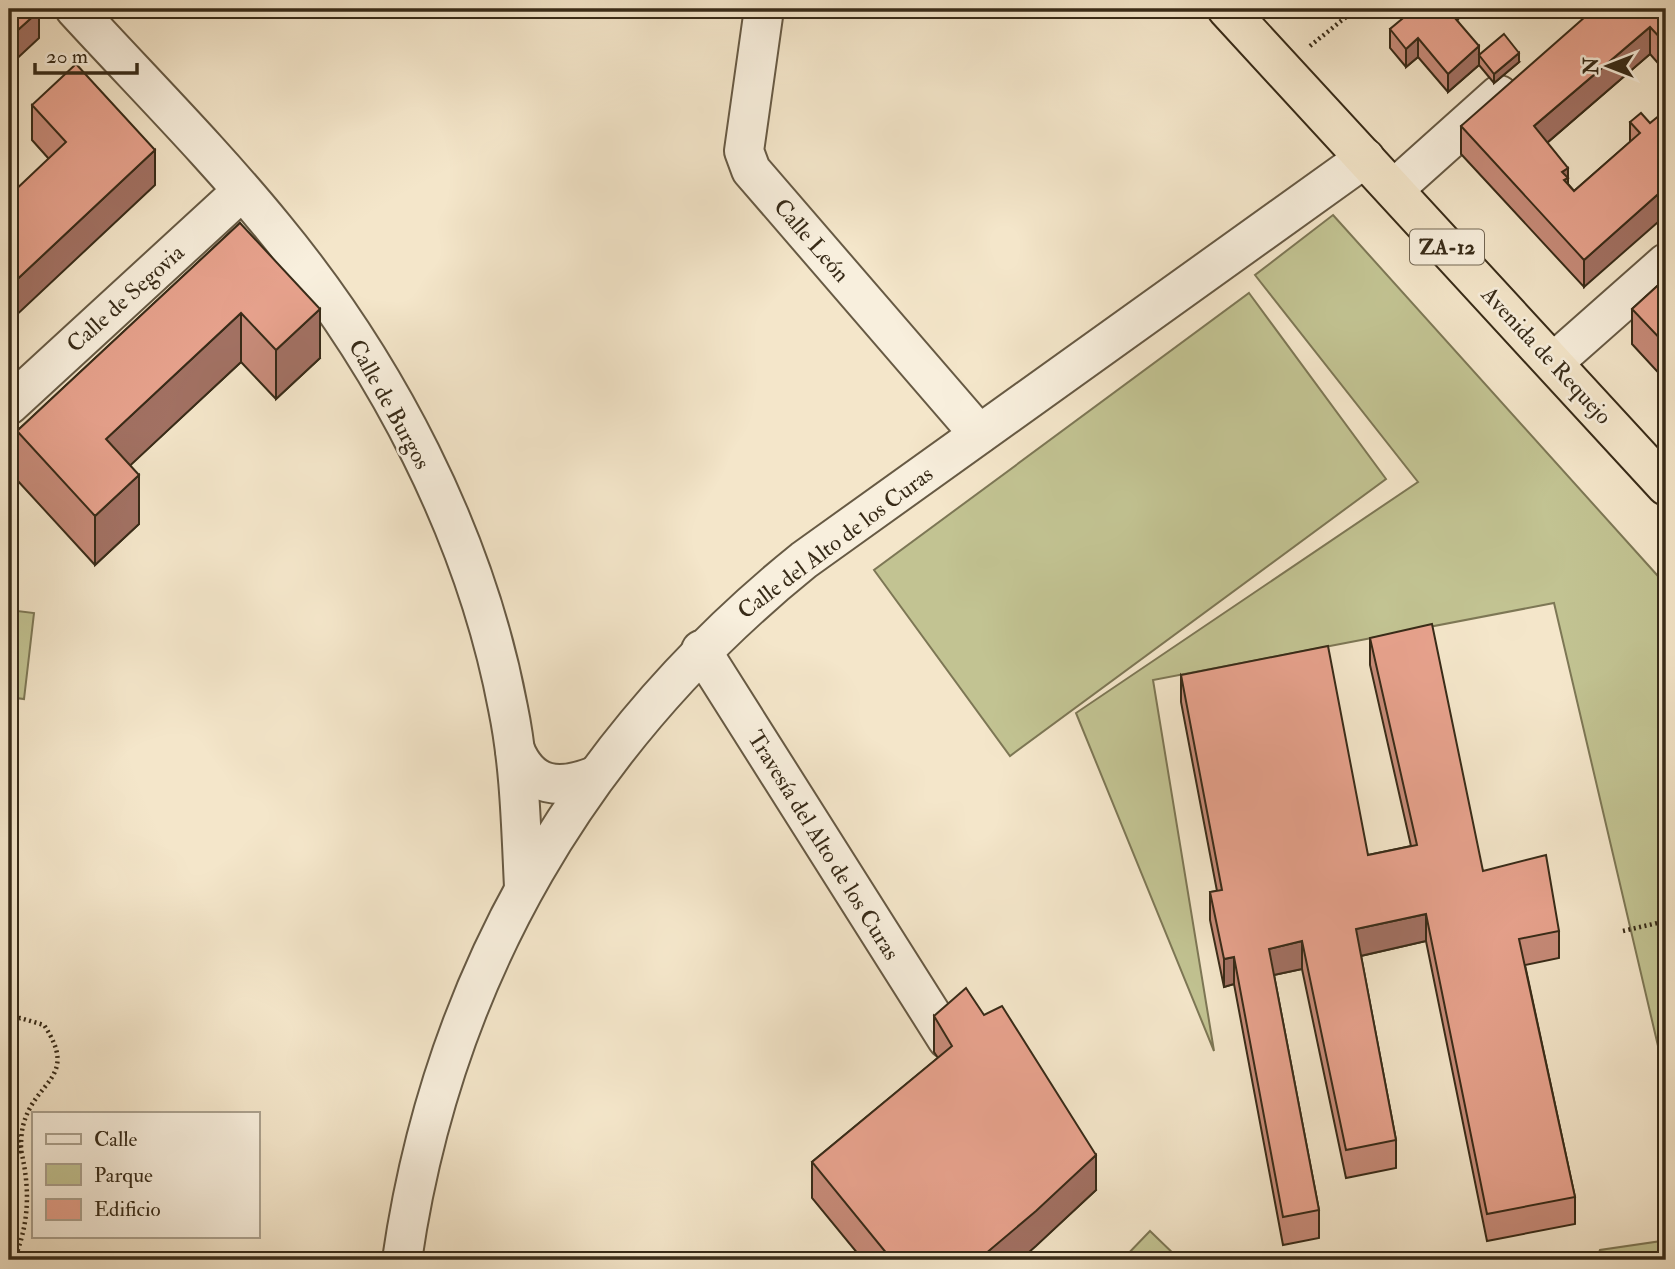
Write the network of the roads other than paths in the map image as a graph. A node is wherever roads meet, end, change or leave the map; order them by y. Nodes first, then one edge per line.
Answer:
1 (75, 9) edge
2 (764, 9) edge
3 (1227, 9) edge
4 (1526, 71) edge
5 (1365, 158) junction
6 (1394, 190) junction
7 (242, 191) junction
8 (1666, 263) edge
9 (1554, 362) junction
10 (9, 405) edge
11 (979, 434) junction
12 (1666, 486) edge
13 (701, 650) junction
14 (515, 750) junction
15 (594, 776) junction
16 (524, 887) junction
17 (947, 1039) edge
18 (402, 1260) edge

1 - 7 street, Calle de Burgos
2 - 11 street, Calle León
3 - 5 highway, Avenida de Requejo / ZA-12
4 - 6 street
5 - 6 highway, Avenida de Requejo / ZA-12
5 - 11 street, Calle del Alto de los Curas
6 - 9 highway, Avenida de Requejo / ZA-12
7 - 10 street, Calle de Segovia
7 - 14 street, Calle de Burgos
8 - 9 street
9 - 12 highway, Avenida de Requejo / ZA-12
11 - 13 street, Calle del Alto de los Curas
13 - 15 street, Calle del Alto de los Curas
13 - 17 street, Travesía del Alto de los Curas
14 - 15 street
14 - 16 street, Calle de Burgos
15 - 16 street, Calle del Alto de los Curas
16 - 18 street, Calle del Alto de los Curas

